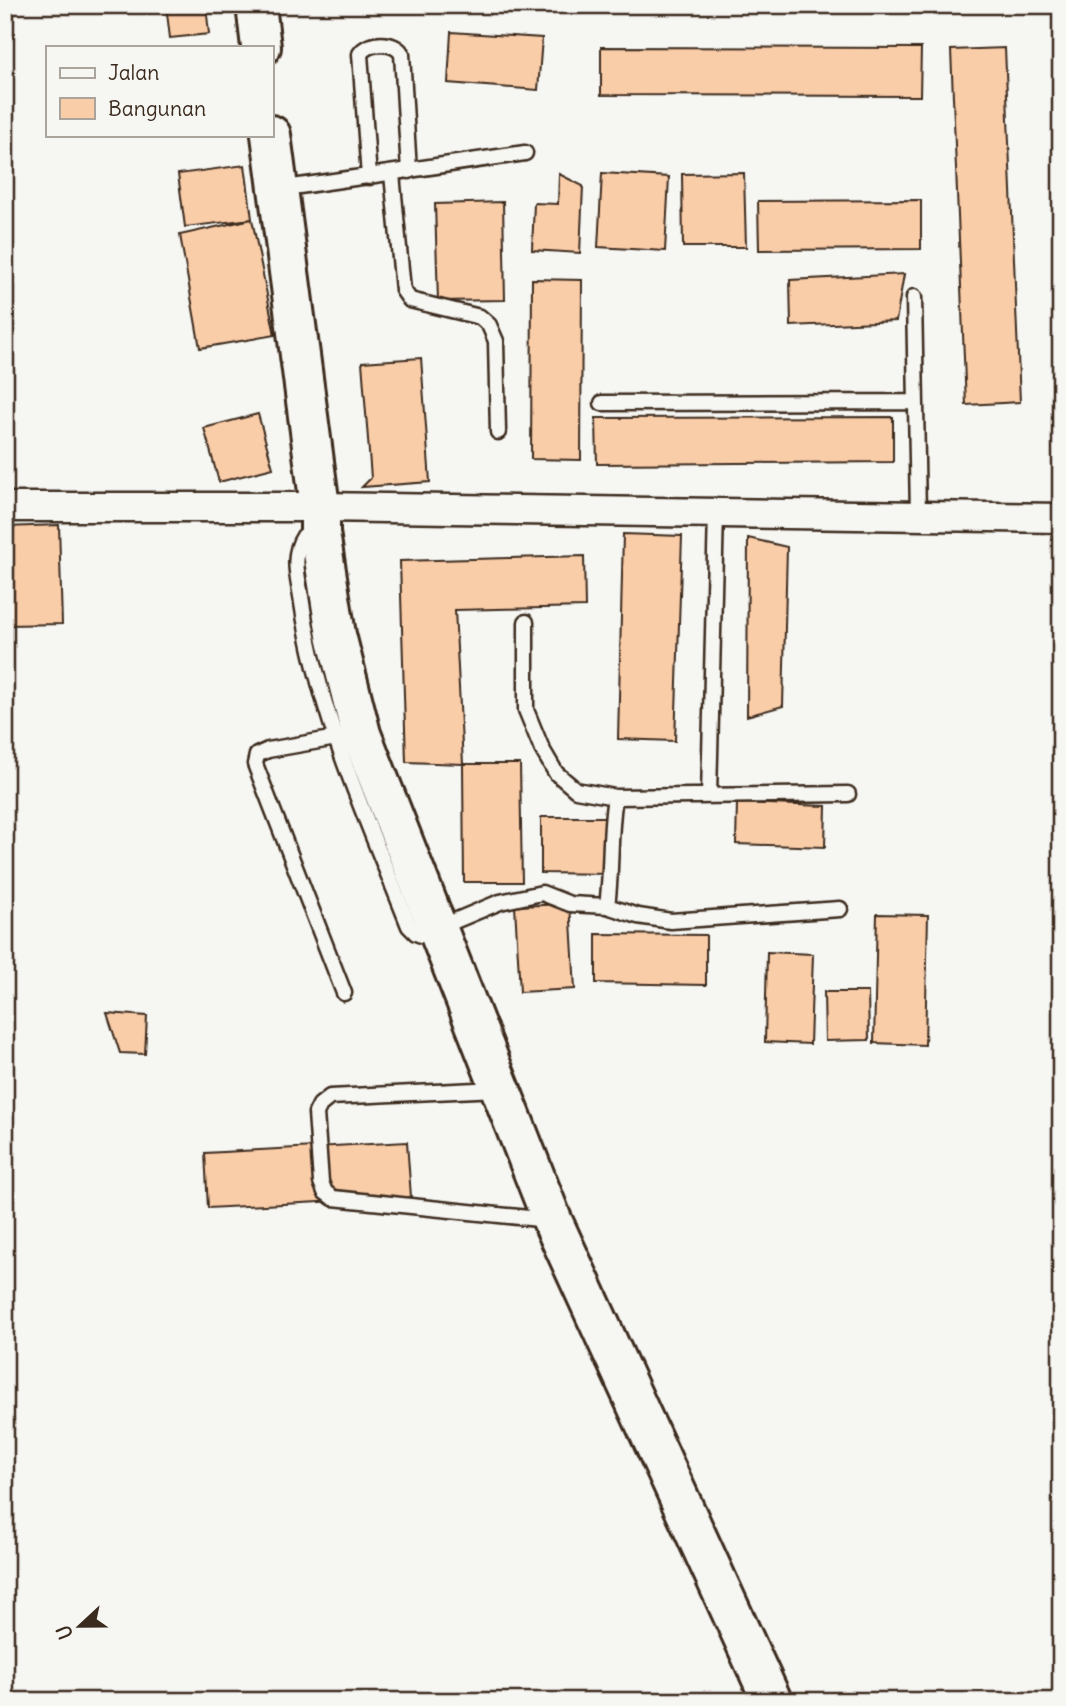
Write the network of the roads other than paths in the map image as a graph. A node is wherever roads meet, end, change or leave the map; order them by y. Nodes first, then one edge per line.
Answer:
1 (256, 5) edge
2 (261, 46) edge
3 (271, 136) edge
4 (525, 153) dead end
5 (409, 171) junction
6 (392, 174) junction
7 (369, 177) junction
8 (278, 189) junction
9 (914, 297) dead end
10 (915, 402) junction
11 (602, 403) dead end
12 (498, 432) dead end
13 (5, 506) edge
14 (716, 512) junction
15 (918, 514) junction
16 (1061, 518) edge
17 (320, 520) junction
18 (526, 622) dead end
19 (348, 736) junction
20 (848, 794) dead end
21 (709, 796) junction
22 (615, 797) junction
23 (607, 906) junction
24 (840, 909) dead end
25 (438, 929) junction
26 (344, 993) dead end
27 (502, 1088) junction
28 (552, 1220) junction
29 (772, 1701) edge

1 - 2 main road
3 - 8 main road
4 - 5 lane
5 - 6 lane
5 - 7 lane
6 - 7 lane
6 - 12 lane
7 - 8 lane
8 - 17 main road
9 - 10 lane
10 - 11 lane
10 - 15 lane
13 - 17 street
14 - 15 street
14 - 17 street
14 - 21 lane
15 - 16 street
17 - 19 main road
18 - 22 lane
19 - 25 main road
19 - 26 lane
20 - 21 lane
21 - 22 lane
22 - 23 lane
23 - 24 lane
23 - 25 lane
25 - 27 main road
27 - 28 main road
27 - 28 lane
28 - 29 main road

